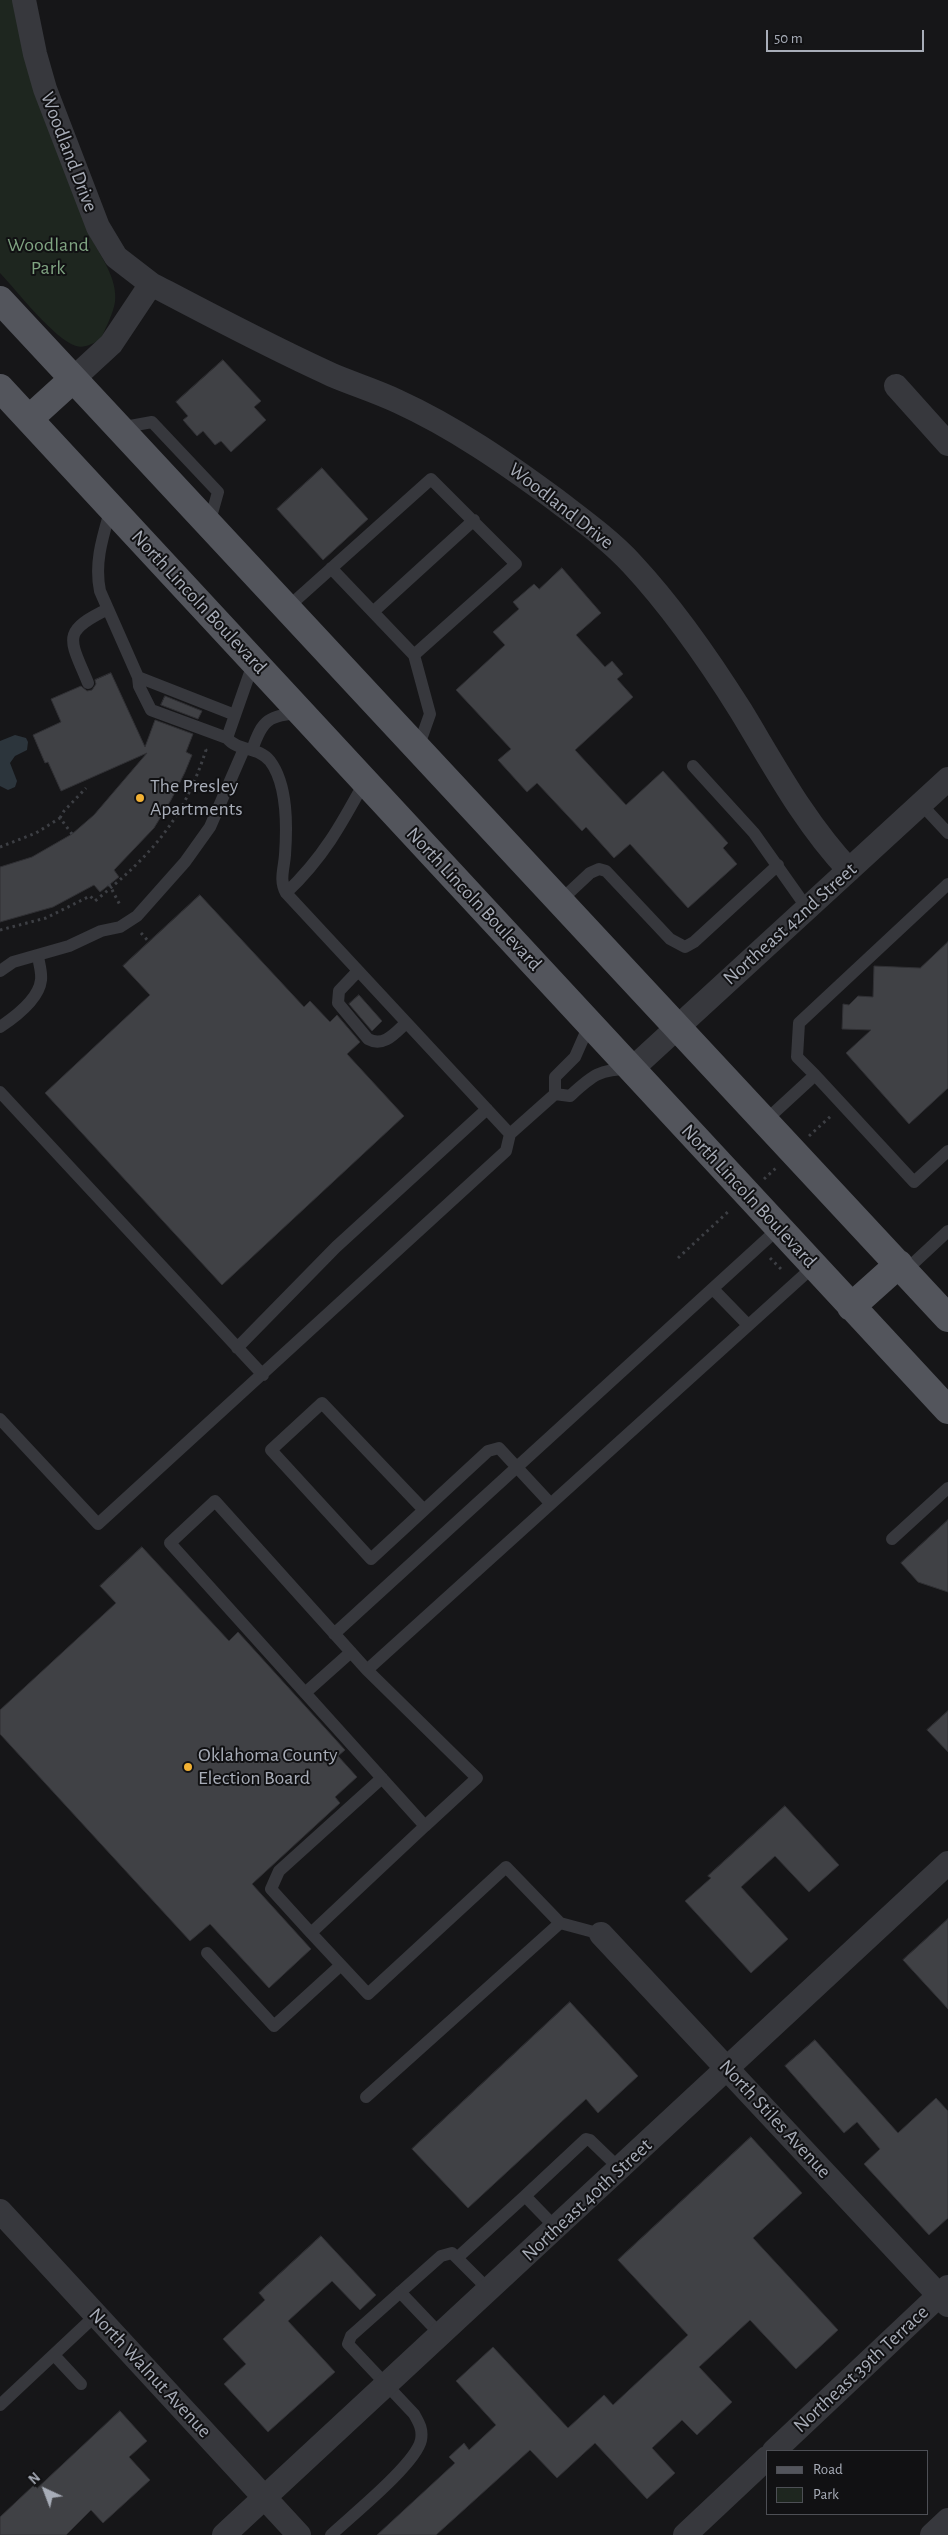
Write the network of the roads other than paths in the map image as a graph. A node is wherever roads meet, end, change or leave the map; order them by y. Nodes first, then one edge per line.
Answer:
1 (24, 0) edge
2 (151, 284) junction
3 (0, 300) edge
4 (73, 379) junction
5 (896, 386) dead end
6 (0, 388) edge
7 (29, 419) junction
8 (948, 444) edge
9 (111, 508) junction
10 (474, 520) junction
11 (331, 568) junction
12 (286, 608) junction
13 (108, 609) junction
14 (372, 612) junction
15 (414, 655) junction
16 (254, 661) junction
17 (138, 677) junction
18 (88, 683) dead end
19 (301, 712) junction
20 (235, 715) junction
21 (227, 738) junction
22 (418, 748) junction
23 (248, 749) junction
24 (693, 766) dead end
25 (948, 779) edge
26 (365, 781) junction
27 (921, 804) junction
28 (948, 833) edge
29 (778, 864) junction
30 (849, 870) junction
31 (948, 884) edge
32 (286, 893) junction
33 (560, 901) junction
34 (807, 908) junction
35 (38, 956) junction
36 (0, 971) edge
37 (358, 971) junction
38 (406, 1023) junction
39 (590, 1023) junction
40 (0, 1027) edge
41 (677, 1027) junction
42 (632, 1069) junction
43 (815, 1075) junction
44 (0, 1092) edge
45 (555, 1094) junction
46 (487, 1109) junction
47 (766, 1121) junction
48 (510, 1134) junction
49 (948, 1151) edge
50 (779, 1228) junction
51 (947, 1233) edge
52 (814, 1266) junction
53 (902, 1268) junction
54 (713, 1289) junction
55 (851, 1306) junction
56 (948, 1318) edge
57 (748, 1325) junction
58 (237, 1348) junction
59 (262, 1376) junction
60 (948, 1410) edge
61 (0, 1419) edge
62 (517, 1468) junction
63 (948, 1488) edge
64 (550, 1503) junction
65 (424, 1510) junction
66 (892, 1539) dead end
67 (334, 1634) junction
68 (351, 1652) junction
69 (367, 1670) junction
70 (305, 1693) junction
71 (382, 1778) junction
72 (425, 1826) junction
73 (948, 1863) edge
74 (560, 1923) junction
75 (311, 1933) junction
76 (601, 1934) joint
77 (207, 1953) dead end
78 (341, 1965) junction
79 (728, 2069) junction
80 (366, 2098) dead end
81 (620, 2169) junction
82 (525, 2196) junction
83 (0, 2211) edge
84 (556, 2228) junction
85 (457, 2258) junction
86 (489, 2290) junction
87 (400, 2292) junction
88 (945, 2296) edge
89 (96, 2316) junction
90 (441, 2335) junction
91 (54, 2355) junction
92 (81, 2384) dead end
93 (387, 2384) junction
94 (0, 2405) edge
95 (775, 2450) edge
96 (766, 2459) edge
97 (265, 2498) junction
98 (948, 2520) edge
99 (224, 2535) edge
100 (299, 2535) edge
101 (331, 2535) edge
102 (685, 2535) edge
103 (932, 2535) edge

1 - 2 street, Woodland Drive
2 - 4 street
2 - 30 street, Woodland Drive
3 - 4 main road
4 - 7 main road
4 - 12 main road
5 - 8 street
6 - 7 main road, North Lincoln Boulevard
7 - 9 main road, North Lincoln Boulevard
9 - 13 lane
9 - 16 main road, North Lincoln Boulevard
10 - 11 lane
10 - 14 lane
10 - 15 lane
11 - 12 lane
11 - 14 lane
12 - 22 main road
13 - 17 lane
13 - 18 lane
14 - 15 lane
15 - 22 lane
16 - 19 main road, North Lincoln Boulevard
16 - 20 lane
17 - 20 lane
17 - 21 lane
19 - 23 lane
19 - 26 main road, North Lincoln Boulevard
20 - 21 lane
21 - 23 lane
22 - 33 main road
23 - 32 lane
23 - 35 lane
24 - 29 lane
25 - 27 street, Northeast 42nd Street
26 - 32 lane
26 - 39 main road, North Lincoln Boulevard
27 - 28 lane
27 - 30 street, Northeast 42nd Street
29 - 33 lane
29 - 34 lane
30 - 34 street, Northeast 42nd Street
31 - 43 lane
32 - 37 lane
33 - 41 main road
34 - 41 street, Northeast 42nd Street
35 - 36 lane
35 - 40 lane
37 - 38 lane
37 - 38 lane
38 - 46 lane
39 - 42 main road, North Lincoln Boulevard
39 - 45 lane
41 - 42 street, Northeast 42nd Street
41 - 47 main road
42 - 45 lane
42 - 50 main road, North Lincoln Boulevard
43 - 47 lane
43 - 49 lane
44 - 58 lane
45 - 48 lane
46 - 48 lane
46 - 58 lane
47 - 53 main road
48 - 59 lane
50 - 52 main road, North Lincoln Boulevard
50 - 54 lane
51 - 53 lane
52 - 55 main road, North Lincoln Boulevard
52 - 57 lane
53 - 55 main road
53 - 56 main road
54 - 57 lane
54 - 62 lane
55 - 60 main road, North Lincoln Boulevard
57 - 64 lane
58 - 59 lane
59 - 61 lane
62 - 64 lane
62 - 65 lane
62 - 67 lane
63 - 66 lane
64 - 69 lane
65 - 65 lane
67 - 68 lane
67 - 70 lane
68 - 69 lane
68 - 70 lane
69 - 72 lane
70 - 71 lane
71 - 72 lane
71 - 75 lane
72 - 75 lane
73 - 79 street, Northeast 40th Street
74 - 76 lane
74 - 78 lane
74 - 80 lane
75 - 78 lane
76 - 79 street, North Stiles Avenue
77 - 78 lane
79 - 81 street, Northeast 40th Street
79 - 88 street, North Stiles Avenue
81 - 82 lane
81 - 84 street, Northeast 40th Street
82 - 84 lane
82 - 85 lane
83 - 89 street, North Walnut Avenue
84 - 86 street, Northeast 40th Street
85 - 86 lane
85 - 87 lane
86 - 90 street, Northeast 40th Street
87 - 90 lane
87 - 93 lane
88 - 95 street, Northeast 39th Terrace
89 - 91 lane
89 - 97 street, North Walnut Avenue
90 - 93 street, Northeast 40th Street
91 - 92 lane
91 - 94 lane
93 - 97 street, Northeast 40th Street
93 - 101 lane
96 - 102 street
97 - 99 street, Northeast 40th Street
97 - 100 street, North Walnut Avenue
98 - 103 street

